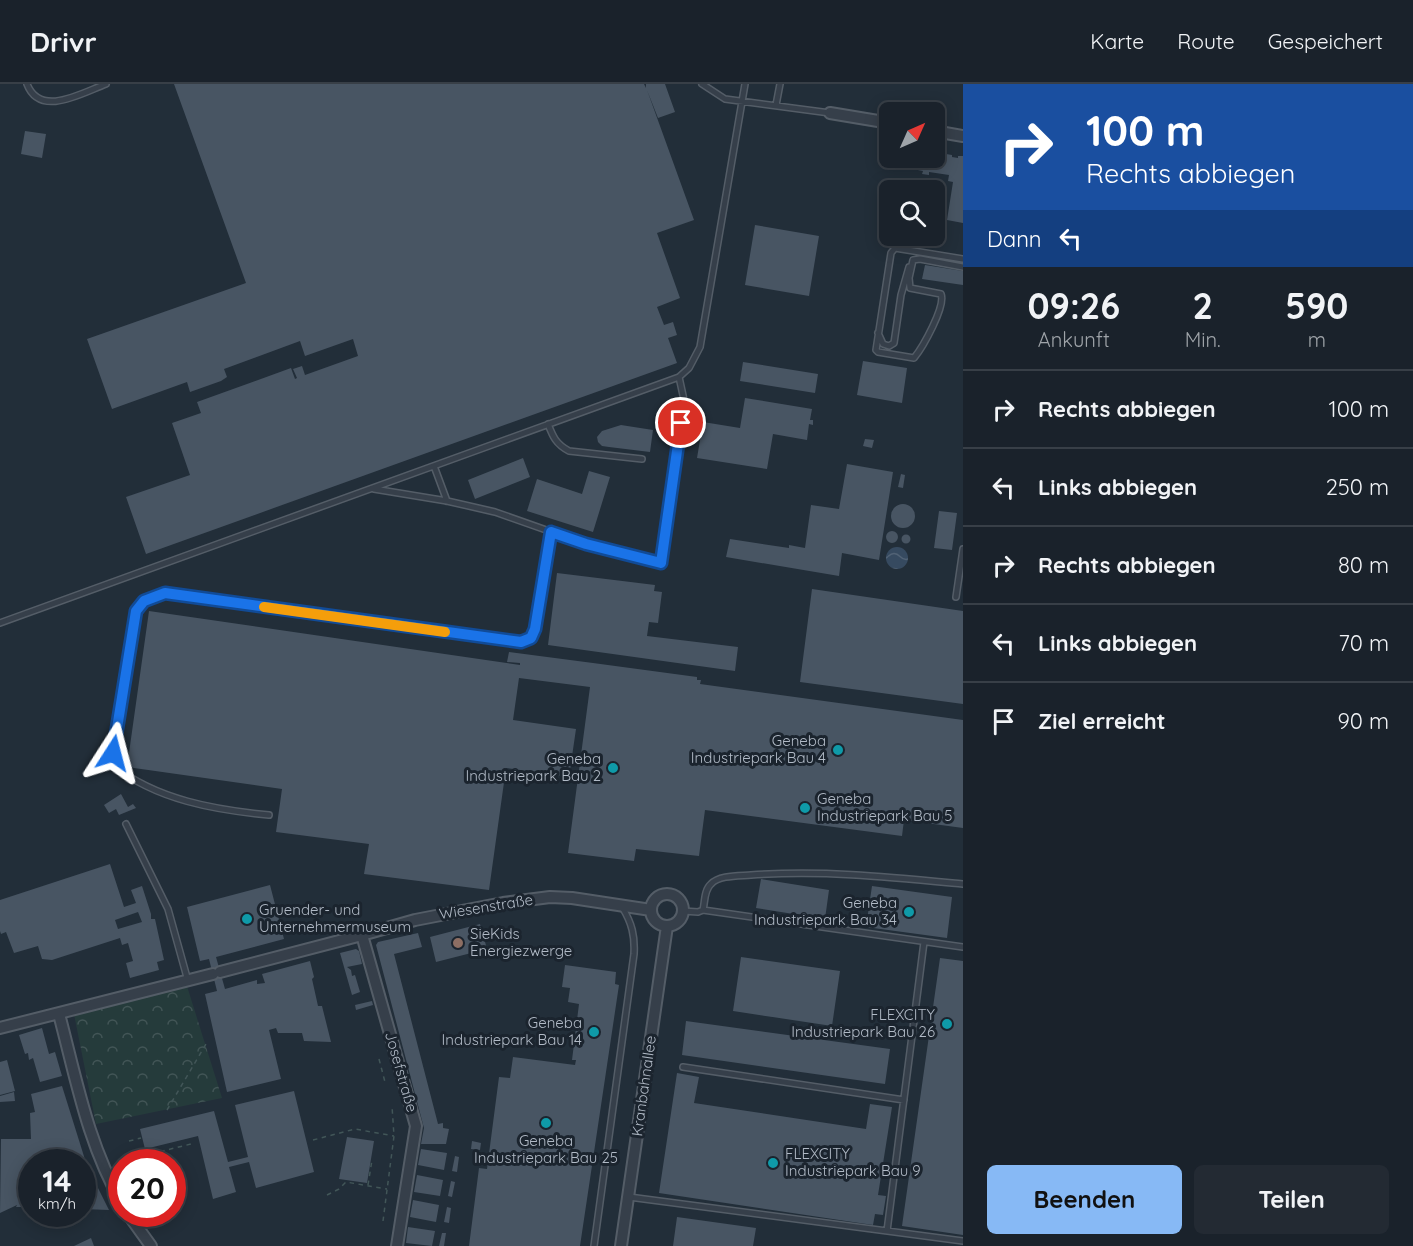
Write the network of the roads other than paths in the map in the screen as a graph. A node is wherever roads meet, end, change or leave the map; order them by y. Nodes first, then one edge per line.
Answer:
1 (27, 84) edge
2 (106, 84) edge
3 (702, 84) edge
4 (745, 84) edge
5 (780, 84) edge
6 (742, 100) junction
7 (776, 105) junction
8 (830, 113) joint
9 (879, 121) edge
10 (945, 133) edge
11 (963, 136) edge
12 (963, 259) edge
13 (912, 264) junction
14 (963, 267) edge
15 (878, 333) junction
16 (679, 377) junction
17 (548, 424) junction
18 (642, 459) dead end
19 (434, 466) junction
20 (372, 489) junction
21 (447, 501) junction
22 (551, 532) junction
23 (963, 549) edge
24 (956, 597) dead end
25 (0, 623) edge
26 (269, 815) dead end
27 (126, 824) dead end
28 (963, 884) edge
29 (621, 906) junction
30 (651, 910) junction
31 (703, 910) junction
32 (683, 911) junction
33 (667, 926) junction
34 (362, 935) junction
35 (924, 942) junction
36 (963, 947) edge
37 (188, 981) junction
38 (59, 1014) junction
39 (0, 1028) edge
40 (683, 1067) dead end
41 (904, 1100) junction
42 (108, 1177) edge
43 (628, 1197) junction
44 (137, 1227) edge
45 (887, 1231) junction
46 (963, 1241) edge
47 (151, 1246) edge
48 (397, 1246) edge
49 (594, 1246) edge
50 (621, 1246) edge

1 - 2 lane
3 - 6 lane
4 - 6 lane
5 - 7 lane
6 - 7 lane
6 - 16 lane
7 - 8 lane
8 - 9 street
10 - 11 street
12 - 15 lane
13 - 14 lane
13 - 15 lane
13 - 15 lane
16 - 17 lane
16 - 22 lane
17 - 18 lane
17 - 19 lane
19 - 20 lane
19 - 21 lane
20 - 21 lane
20 - 25 lane
21 - 22 lane
22 - 26 lane
23 - 24 lane
27 - 37 lane
28 - 31 lane
29 - 30 street, Wiesenstraße
29 - 34 street, Wiesenstraße
29 - 49 lane
30 - 32 street
30 - 33 street
31 - 32 lane
31 - 35 lane
32 - 33 street
33 - 43 street, Kranbahnallee
34 - 37 street, Wiesenstraße
34 - 48 street, Josefstraße
35 - 36 lane
35 - 41 lane
37 - 38 street, Wiesenstraße
38 - 39 street, Wiesenstraße
38 - 42 street
40 - 41 lane
41 - 45 lane
43 - 45 lane
43 - 50 street, Kranbahnallee
44 - 47 street
45 - 46 lane

